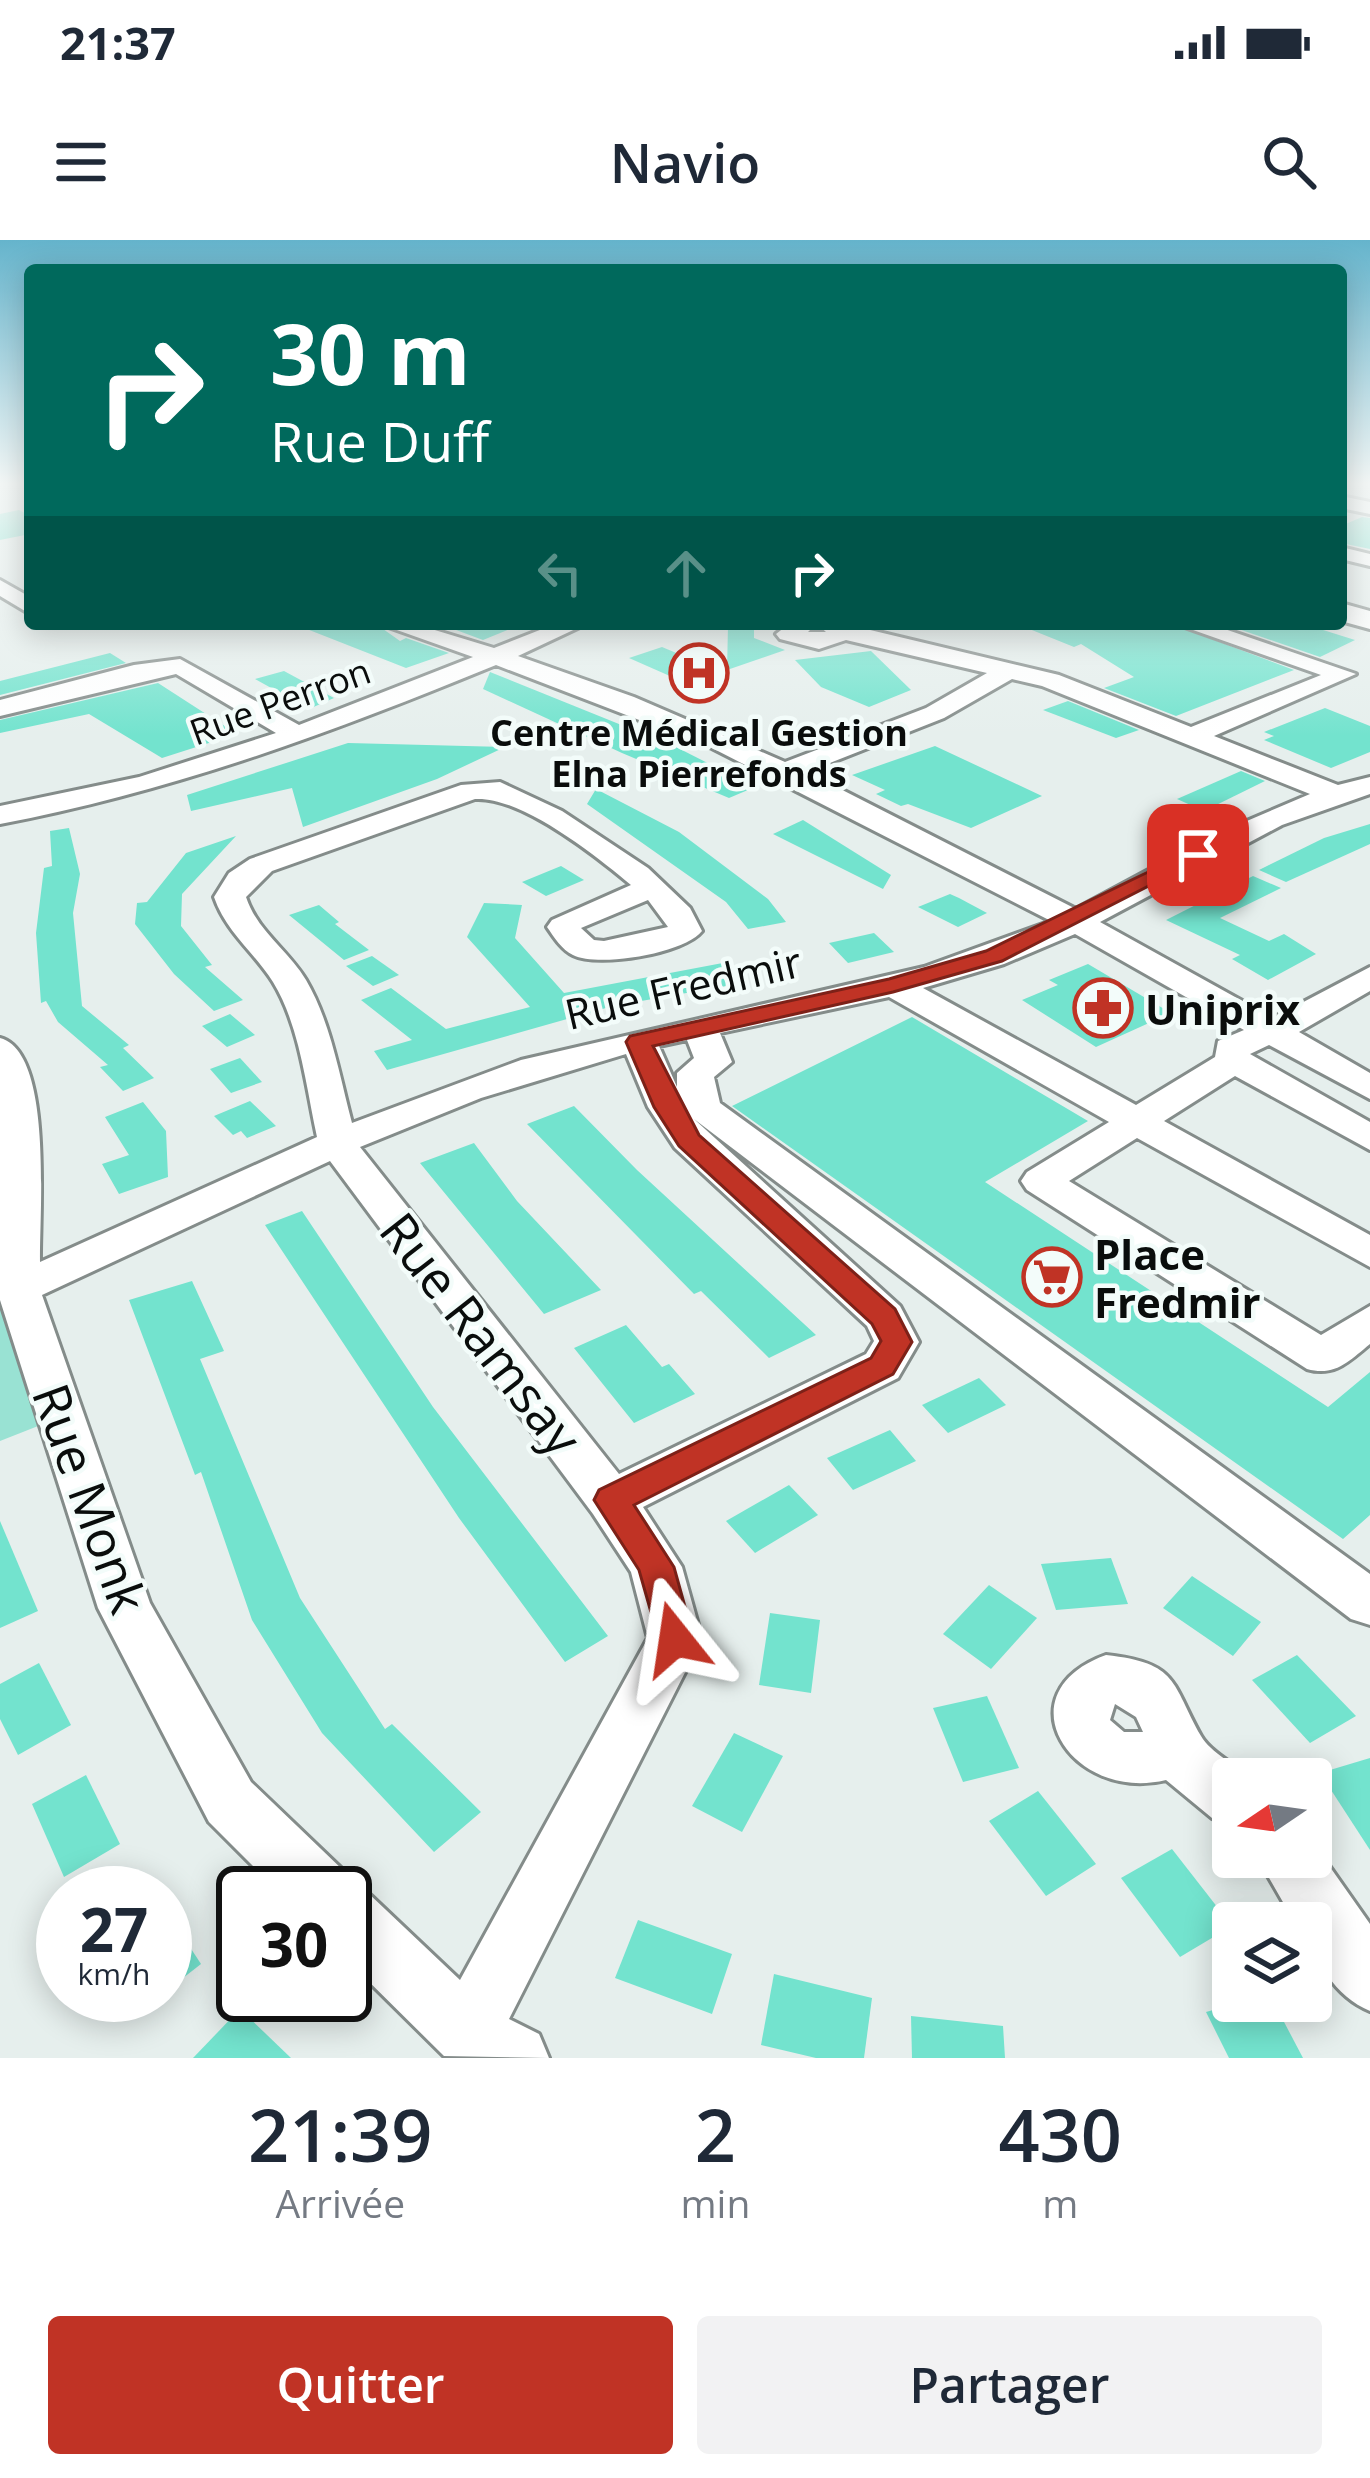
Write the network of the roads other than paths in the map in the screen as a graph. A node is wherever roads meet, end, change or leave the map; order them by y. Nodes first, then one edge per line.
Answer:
1 (5, 574) edge
2 (24, 598) edge
3 (410, 630) edge
4 (561, 630) edge
5 (795, 630) edge
6 (834, 630) edge
7 (845, 630) edge
8 (1206, 630) edge
9 (496, 657) junction
10 (981, 661) junction
11 (1010, 669) junction
12 (1050, 680) junction
13 (0, 708) edge
14 (1195, 734) junction
15 (300, 736) junction
16 (781, 772) junction
17 (1370, 785) edge
18 (1335, 794) junction
19 (0, 815) edge
20 (651, 888) dead end
21 (1073, 920) junction
22 (1370, 977) edge
23 (893, 985) junction
24 (700, 1028) junction
25 (1272, 1033) junction
26 (639, 1042) junction
27 (0, 1049) edge
28 (1234, 1061) junction
29 (1370, 1088) edge
30 (1131, 1121) junction
31 (1370, 1138) edge
32 (339, 1146) junction
33 (1370, 1253) edge
34 (18, 1289) junction
35 (1368, 1325) edge
36 (611, 1500) junction
37 (1370, 1603) edge
38 (1175, 1752) dead end
39 (1212, 1782) edge
40 (295, 1866) edge
41 (1301, 1878) edge
42 (372, 1938) edge
43 (1370, 1978) edge
44 (491, 2046) edge

1 - 2 street
3 - 9 street
4 - 9 street, Rue Perron
5 - 6 street
7 - 10 street
8 - 14 street
9 - 15 street, Rue Perron
9 - 16 street
10 - 11 street
10 - 12 street
11 - 12 street
11 - 16 street
12 - 14 street
13 - 15 street
14 - 18 street
15 - 19 street, Rue Perron
16 - 21 street
17 - 18 street, Rue Fredmir
18 - 21 street, Rue Fredmir
20 - 32 street
21 - 23 street, Rue Fredmir
21 - 25 street
22 - 25 street
23 - 24 street, Rue Fredmir
23 - 30 street
24 - 26 street, Rue Fredmir
24 - 37 street
25 - 28 street
25 - 29 street
26 - 32 street, Rue Fredmir
26 - 36 street
27 - 34 street, Rue Monk
28 - 30 street
28 - 31 street
30 - 33 street
30 - 35 street
32 - 34 street, Rue Fredmir
32 - 36 street, Rue Ramsay
34 - 40 street, Rue Monk
36 - 44 street, Rue Ramsay
38 - 39 street
41 - 43 street
42 - 44 street

